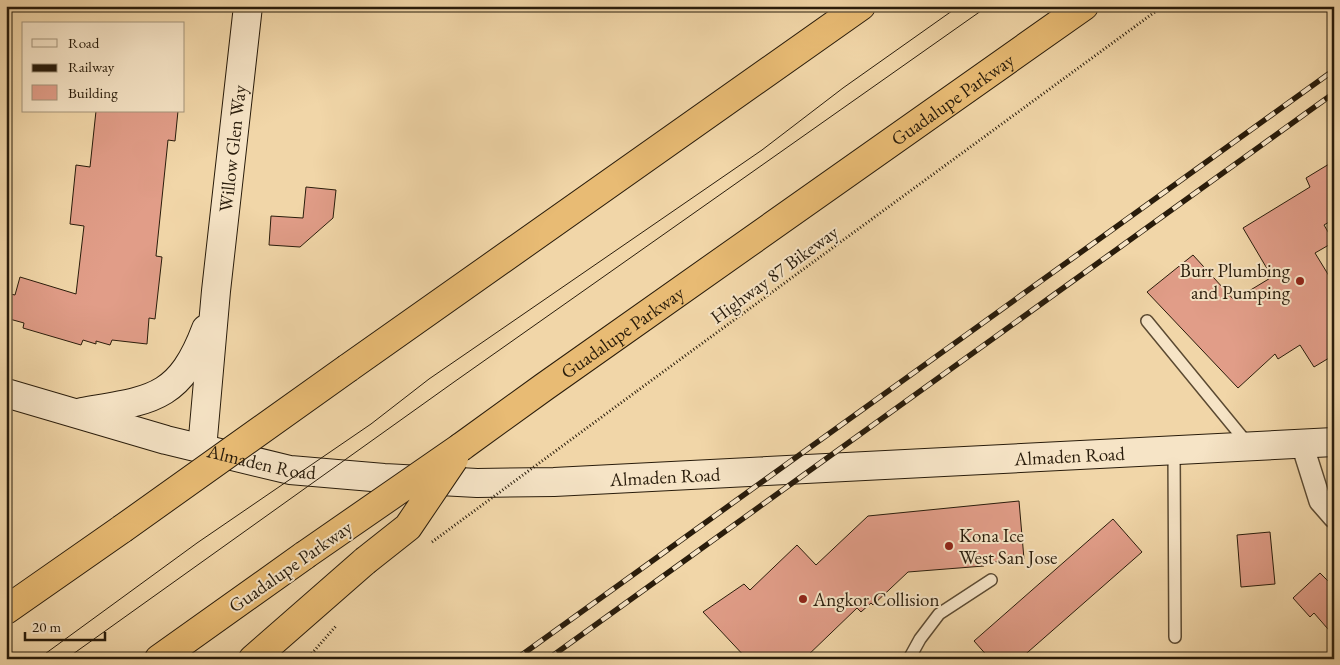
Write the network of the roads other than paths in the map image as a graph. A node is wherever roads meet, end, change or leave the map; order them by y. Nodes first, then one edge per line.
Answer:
1 (248, 6) edge
2 (861, 6) edge
3 (1084, 6) edge
4 (216, 291) junction
5 (1147, 321) dead end
6 (6, 393) edge
7 (76, 413) junction
8 (1334, 442) edge
9 (1302, 444) junction
10 (1250, 446) junction
11 (462, 448) junction
12 (202, 449) junction
13 (1174, 450) junction
14 (1334, 517) edge
15 (991, 580) dead end
16 (9, 606) edge
17 (1175, 637) dead end
18 (159, 659) edge
19 (253, 659) edge
20 (909, 659) edge

1 - 4 street, Willow Glen Way
2 - 16 highway, bridge
3 - 11 highway, Guadalupe Parkway
4 - 7 street, Willow Glen Way
4 - 12 street, Willow Glen Way
5 - 10 lane
6 - 7 street, Almaden Road
7 - 12 street, Almaden Road
8 - 9 street, Almaden Road
9 - 10 street, Almaden Road
9 - 14 street
10 - 13 street, Almaden Road
11 - 18 highway, Guadalupe Parkway, bridge
11 - 19 highway, bridge
12 - 13 street, Almaden Road
13 - 17 lane
15 - 20 lane

